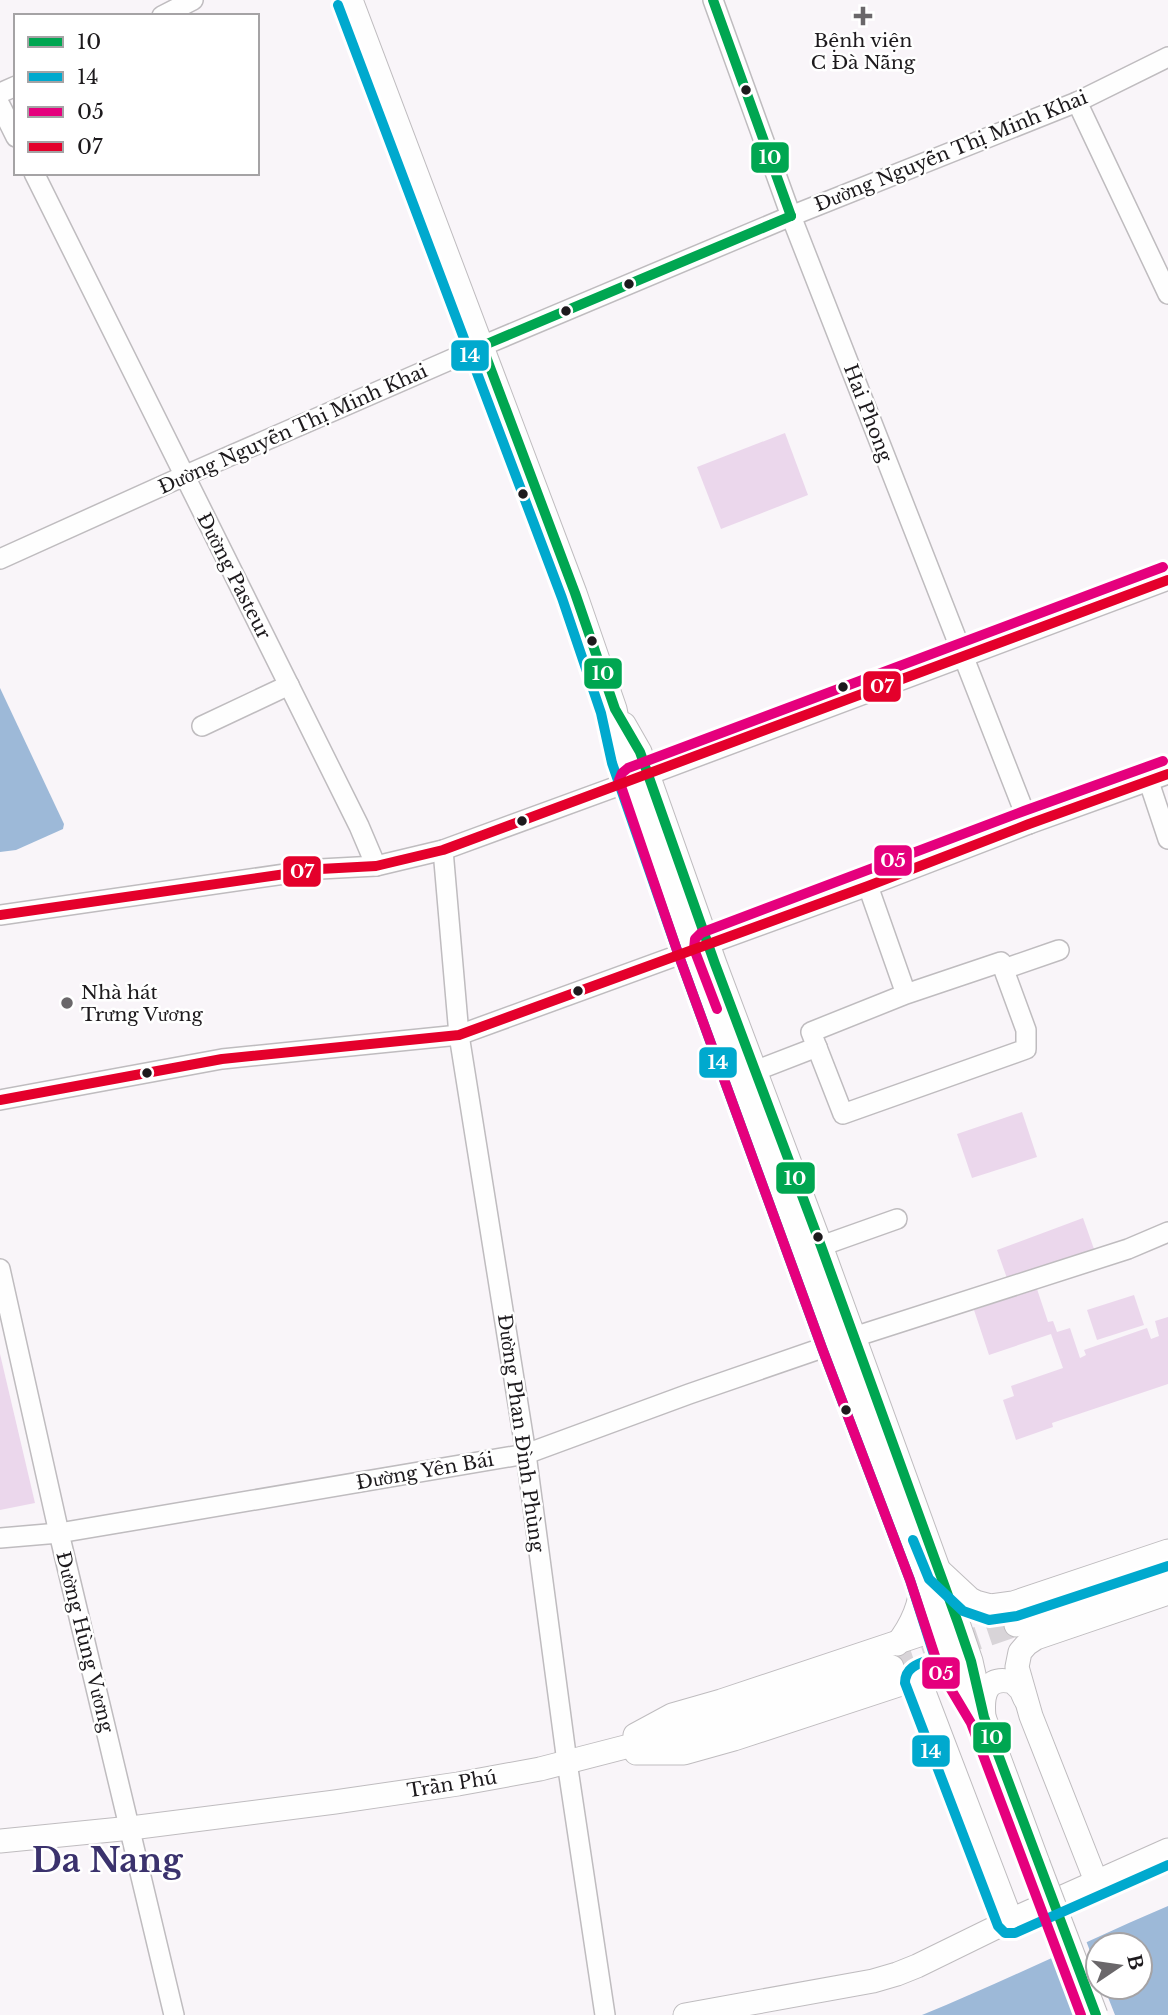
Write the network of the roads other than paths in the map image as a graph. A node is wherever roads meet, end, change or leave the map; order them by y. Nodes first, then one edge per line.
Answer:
1 (193, 0) edge
2 (351, 0) edge
3 (713, 0) edge
4 (166, 14) edge
5 (1168, 57) edge
6 (1077, 102) junction
7 (0, 105) edge
8 (14, 133) edge
9 (35, 175) edge
10 (790, 216) junction
11 (1168, 294) edge
12 (482, 346) junction
13 (184, 476) junction
14 (0, 559) edge
15 (1168, 580) edge
16 (964, 657) junction
17 (289, 685) junction
18 (202, 726) dead end
19 (1168, 774) edge
20 (641, 778) junction
21 (1149, 782) junction
22 (1028, 824) junction
23 (1168, 839) edge
24 (443, 850) junction
25 (376, 866) junction
26 (868, 886) junction
27 (0, 915) edge
28 (700, 948) junction
29 (1059, 950) dead end
30 (1003, 965) junction
31 (906, 994) junction
32 (459, 1035) junction
33 (817, 1047) junction
34 (755, 1071) junction
35 (0, 1100) edge
36 (897, 1219) dead end
37 (1168, 1232) edge
38 (821, 1246) junction
39 (0, 1269) edge
40 (845, 1340) junction
41 (526, 1454) junction
42 (59, 1533) junction
43 (0, 1538) edge
44 (1168, 1551) edge
45 (1168, 1572) edge
46 (930, 1573) junction
47 (1168, 1593) edge
48 (1016, 1625) tunnel mouth
49 (940, 1628) junction
50 (897, 1644) junction
51 (892, 1667) tunnel mouth
52 (953, 1667) junction
53 (919, 1679) junction
54 (1031, 1716) junction
55 (984, 1717) junction
56 (602, 1753) junction
57 (567, 1762) junction
58 (131, 1828) junction
59 (0, 1841) edge
60 (1168, 1850) edge
61 (1096, 1881) junction
62 (1011, 1920) junction
63 (174, 2015) edge
64 (605, 2015) edge
65 (685, 2015) edge
66 (1096, 2015) edge

1 - 4 street
2 - 12 main road
3 - 10 street, Hai Phong
5 - 6 street, Đường Nguyễn Thị Minh Khai
6 - 10 street, Đường Nguyễn Thị Minh Khai
6 - 11 street
7 - 8 street
9 - 13 street, Đường Pasteur
10 - 12 street, Đường Nguyễn Thị Minh Khai
10 - 16 street, Hai Phong
12 - 13 street, Đường Nguyễn Thị Minh Khai
12 - 20 main road
13 - 14 street, Đường Nguyễn Thị Minh Khai
13 - 17 street, Đường Pasteur
15 - 16 street
16 - 20 street
16 - 22 street, Hai Phong
17 - 18 street
17 - 25 street, Đường Pasteur
19 - 21 street
20 - 24 street
20 - 28 main road
21 - 22 street
21 - 23 street
22 - 26 street
24 - 25 street
24 - 32 street, Đường Phan Đình Phùng
25 - 27 street
26 - 28 street
26 - 31 street
28 - 32 street
28 - 34 main road
28 - 40 main road
29 - 30 street
30 - 31 street
30 - 33 street
31 - 33 street
32 - 35 street
32 - 41 street, Đường Phan Đình Phùng
33 - 34 street
34 - 38 main road
36 - 38 street
37 - 40 street, Đường Yên Bái
38 - 40 main road
39 - 42 street, Đường Hùng Vương
40 - 41 street, Đường Yên Bái
40 - 46 main road
41 - 42 street, Đường Yên Bái
41 - 57 street, Đường Phan Đình Phùng
42 - 43 street, Đường Yên Bái
42 - 58 street, Đường Hùng Vương
44 - 46 main road
45 - 48 main road
46 - 49 main road
46 - 50 main road
46 - 55 main road
47 - 54 main road
49 - 50 main road
49 - 52 main road
50 - 56 main road
51 - 56 main road, Trần Phú
52 - 53 main road
52 - 55 main road
53 - 56 main road
53 - 62 main road
54 - 55 main road
54 - 61 main road
55 - 66 main road, bridge
56 - 57 main road, Trần Phú
57 - 58 main road, Trần Phú
57 - 64 street, Đường Phan Đình Phùng
58 - 59 main road, Trần Phú
58 - 63 street, Đường Hùng Vương
60 - 61 main road
61 - 62 main road
62 - 65 main road

